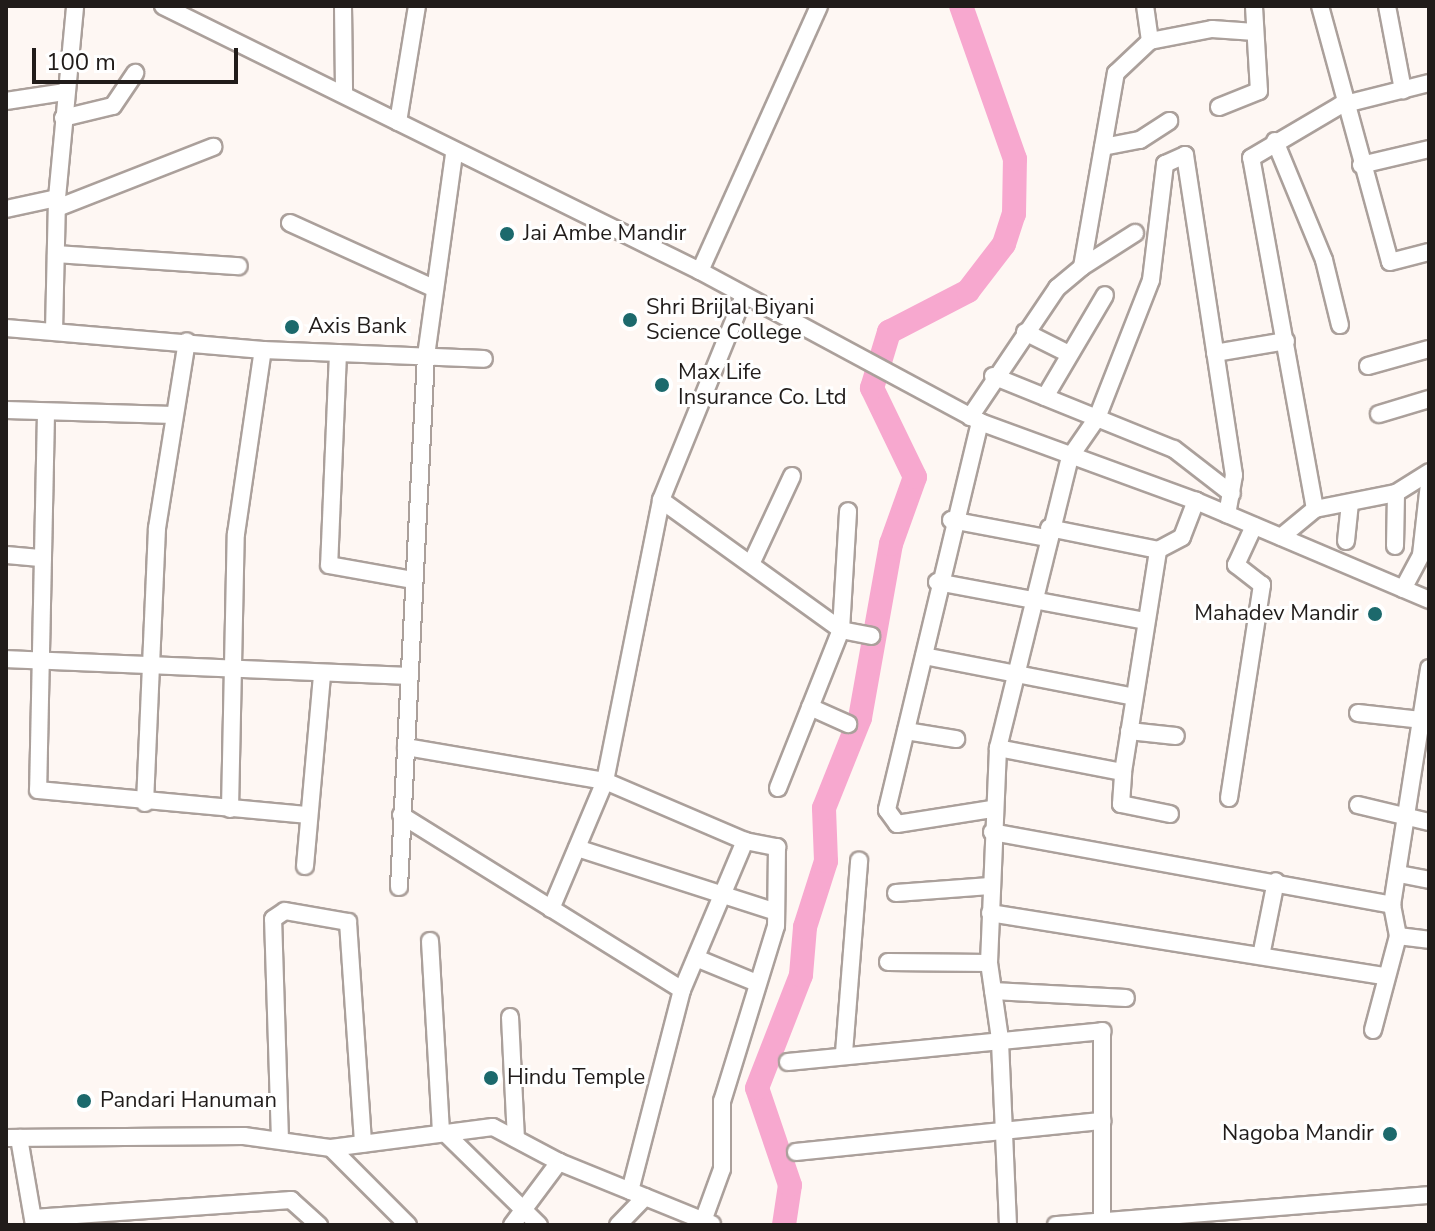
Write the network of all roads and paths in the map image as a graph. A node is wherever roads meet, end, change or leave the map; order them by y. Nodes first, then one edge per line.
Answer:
1 (75, 6) edge
2 (163, 6) edge
3 (343, 6) edge
4 (417, 6) edge
5 (819, 6) edge
6 (1145, 6) edge
7 (1254, 6) edge
8 (1320, 6) edge
9 (1387, 6) edge
10 (1255, 32) junction
11 (1150, 41) junction
12 (135, 73) dead end
13 (1429, 83) edge
14 (1403, 90) junction
15 (65, 92) junction
16 (344, 94) junction
17 (6, 101) edge
18 (1341, 105) junction
19 (1219, 107) dead end
20 (63, 118) junction
21 (1169, 121) dead end
22 (398, 122) junction
23 (1275, 141) junction
24 (213, 147) dead end
25 (1103, 147) junction
26 (1429, 149) edge
27 (454, 155) junction
28 (1361, 165) junction
29 (57, 203) junction
30 (6, 209) edge
31 (290, 223) dead end
32 (1135, 233) dead end
33 (1429, 252) edge
34 (56, 254) junction
35 (239, 266) dead end
36 (1082, 267) junction
37 (700, 271) junction
38 (433, 288) junction
39 (1105, 295) dead end
40 (744, 296) junction
41 (1340, 325) dead end
42 (6, 328) edge
43 (54, 331) junction
44 (1025, 332) junction
45 (187, 341) junction
46 (1286, 341) junction
47 (1429, 349) edge
48 (263, 350) junction
49 (1065, 352) junction
50 (338, 353) junction
51 (1215, 353) junction
52 (426, 356) junction
53 (484, 359) dead end
54 (1368, 366) dead end
55 (993, 376) junction
56 (1045, 397) junction
57 (1429, 399) edge
58 (6, 410) edge
59 (46, 413) junction
60 (1379, 414) dead end
61 (174, 415) junction
62 (1097, 418) junction
63 (975, 419) junction
64 (1070, 457) junction
65 (1429, 472) edge
66 (792, 476) dead end
67 (1429, 484) edge
68 (1396, 493) junction
69 (1232, 494) junction
70 (661, 500) junction
71 (1196, 501) junction
72 (1350, 503) junction
73 (1315, 509) junction
74 (848, 511) dead end
75 (1227, 514) junction
76 (951, 520) junction
77 (1254, 526) junction
78 (1048, 533) junction
79 (1281, 537) junction
80 (1346, 541) dead end
81 (1395, 546) dead end
82 (1158, 550) junction
83 (6, 555) edge
84 (43, 558) junction
85 (751, 564) junction
86 (413, 580) junction
87 (937, 582) junction
88 (1403, 589) junction
89 (1033, 600) junction
90 (1429, 600) edge
91 (1145, 621) junction
92 (841, 630) junction
93 (871, 636) dead end
94 (924, 656) junction
95 (6, 659) edge
96 (43, 661) junction
97 (156, 666) junction
98 (1429, 668) edge
99 (1016, 672) junction
100 (235, 673) junction
101 (408, 676) junction
102 (322, 677) junction
103 (1134, 697) junction
104 (810, 707) junction
105 (1358, 713) dead end
106 (1421, 720) junction
107 (848, 724) dead end
108 (906, 731) junction
109 (1129, 731) junction
110 (1176, 736) dead end
111 (956, 739) dead end
112 (406, 747) junction
113 (998, 748) junction
114 (1123, 772) junction
115 (1422, 774) edge
116 (605, 781) junction
117 (778, 788) dead end
118 (1229, 798) dead end
119 (145, 803) junction
120 (1358, 805) dead end
121 (230, 809) junction
122 (992, 809) junction
123 (1170, 814) dead end
124 (309, 815) junction
125 (401, 815) junction
126 (1411, 819) junction
127 (1429, 822) edge
128 (992, 832) junction
129 (745, 841) junction
130 (577, 848) junction
131 (859, 861) dead end
132 (305, 866) dead end
133 (1399, 874) junction
134 (1429, 880) edge
135 (1276, 881) junction
136 (990, 886) junction
137 (399, 887) dead end
138 (896, 893) dead end
139 (721, 899) junction
140 (1392, 905) junction
141 (551, 909) junction
142 (776, 912) junction
143 (990, 913) junction
144 (1398, 936) junction
145 (1429, 940) edge
146 (430, 941) dead end
147 (1262, 951) junction
148 (696, 958) junction
149 (888, 962) dead end
150 (989, 963) junction
151 (1385, 976) junction
152 (757, 983) junction
153 (682, 990) junction
154 (993, 991) junction
155 (1126, 998) dead end
156 (510, 1017) dead end
157 (1373, 1030) dead end
158 (1000, 1039) junction
159 (844, 1053) junction
160 (788, 1062) dead end
161 (1102, 1121) junction
162 (441, 1129) junction
163 (1006, 1131) junction
164 (13, 1138) edge
165 (516, 1139) junction
166 (280, 1140) junction
167 (363, 1143) junction
168 (331, 1148) junction
169 (796, 1152) dead end
170 (559, 1162) junction
171 (637, 1194) junction
172 (1429, 1195) edge
173 (523, 1210) junction
174 (184, 1219) edge
175 (1102, 1220) junction
176 (34, 1222) edge
177 (1135, 1222) edge
178 (708, 1223) edge
179 (319, 1225) edge
180 (408, 1225) edge
181 (512, 1225) edge
182 (539, 1225) edge
183 (618, 1225) edge
184 (1008, 1225) edge
185 (1056, 1225) edge

1 - 15 street
2 - 16 street
3 - 16 street
4 - 22 street
5 - 37 street
6 - 11 street
7 - 10 street
8 - 18 street
9 - 14 street
10 - 11 street
10 - 19 street
11 - 25 street
12 - 20 street
13 - 14 street
14 - 18 street
15 - 17 street
15 - 20 street
16 - 22 street
18 - 23 street
18 - 28 street
20 - 29 street
21 - 25 street
22 - 27 street
23 - 41 street
23 - 46 street
24 - 29 street
25 - 36 street
26 - 28 street
27 - 37 street
27 - 38 street
28 - 33 street
29 - 30 street
29 - 34 street
31 - 38 street
32 - 36 street
34 - 35 street
34 - 43 street
36 - 44 street
37 - 40 street
38 - 52 street
39 - 49 street
40 - 63 street
40 - 70 street
42 - 43 street
43 - 45 street
44 - 49 street
44 - 55 street
45 - 48 street
45 - 61 street
46 - 51 street
46 - 73 street
47 - 54 street
48 - 50 street
48 - 100 street
49 - 56 street
50 - 52 street
50 - 86 street
51 - 62 street
51 - 69 street
52 - 53 street
52 - 86 street
55 - 56 street
55 - 63 street
56 - 62 street
57 - 60 street
58 - 59 street
59 - 61 street
59 - 84 street
61 - 97 street
62 - 64 street
62 - 69 street
63 - 64 street
63 - 76 street
64 - 71 street
64 - 78 street
65 - 68 street
66 - 85 street
67 - 88 street
68 - 72 street
68 - 81 street
69 - 75 street
70 - 85 street
70 - 116 street
71 - 75 street
71 - 82 street
72 - 73 street
72 - 80 street
73 - 79 street
74 - 92 street
75 - 77 street
76 - 78 street
76 - 87 street
77 - 79 street
77 - 118 street
78 - 82 street
78 - 89 street
79 - 88 street
82 - 91 street
83 - 84 street
84 - 96 street
85 - 92 street
86 - 101 street
87 - 89 street
87 - 94 street
88 - 90 street
89 - 91 street
89 - 99 street
91 - 103 street
92 - 93 street
92 - 104 street
94 - 99 street
94 - 108 street
95 - 96 street
96 - 97 street
96 - 119 street
97 - 100 street
97 - 119 street
98 - 106 street
99 - 103 street
99 - 113 street
100 - 102 street
100 - 121 street
101 - 102 street
101 - 112 street
102 - 124 street
103 - 109 street
104 - 107 street
104 - 117 street
105 - 106 street
106 - 115 street
108 - 111 street
108 - 122 street
109 - 110 street
109 - 114 street
112 - 116 street
112 - 125 street
113 - 114 street
113 - 122 street
114 - 123 street
115 - 126 street
116 - 129 street
116 - 130 street
119 - 121 street
120 - 126 street
121 - 124 street
122 - 128 street
124 - 132 street
125 - 137 street
125 - 141 street
126 - 127 street
126 - 133 street
128 - 135 street
128 - 136 street
129 - 139 street
129 - 142 street
130 - 139 street
130 - 141 street
131 - 159 street
133 - 134 street
133 - 140 street
135 - 140 street
135 - 147 street
136 - 138 street
136 - 143 street
139 - 142 street
139 - 148 street
140 - 144 street
141 - 153 street
142 - 152 street
143 - 147 street
143 - 150 street
144 - 145 street
144 - 151 street
146 - 162 street
147 - 151 street
148 - 152 street
148 - 153 street
149 - 150 street
150 - 154 street
151 - 157 street
152 - 178 street
153 - 171 street
154 - 155 street
154 - 158 street
156 - 165 street
158 - 159 street
158 - 161 street
158 - 163 street
159 - 160 street
161 - 163 street
161 - 175 street
162 - 165 street
162 - 167 street
162 - 173 street
163 - 169 street
163 - 184 street
164 - 166 street
164 - 176 street
165 - 170 street
166 - 167 street
166 - 168 street
167 - 168 street
168 - 180 street
170 - 171 street
170 - 173 street
171 - 178 street
171 - 183 street
172 - 177 street
173 - 181 street
173 - 182 street
174 - 176 street
174 - 179 street
175 - 177 street
175 - 185 street

